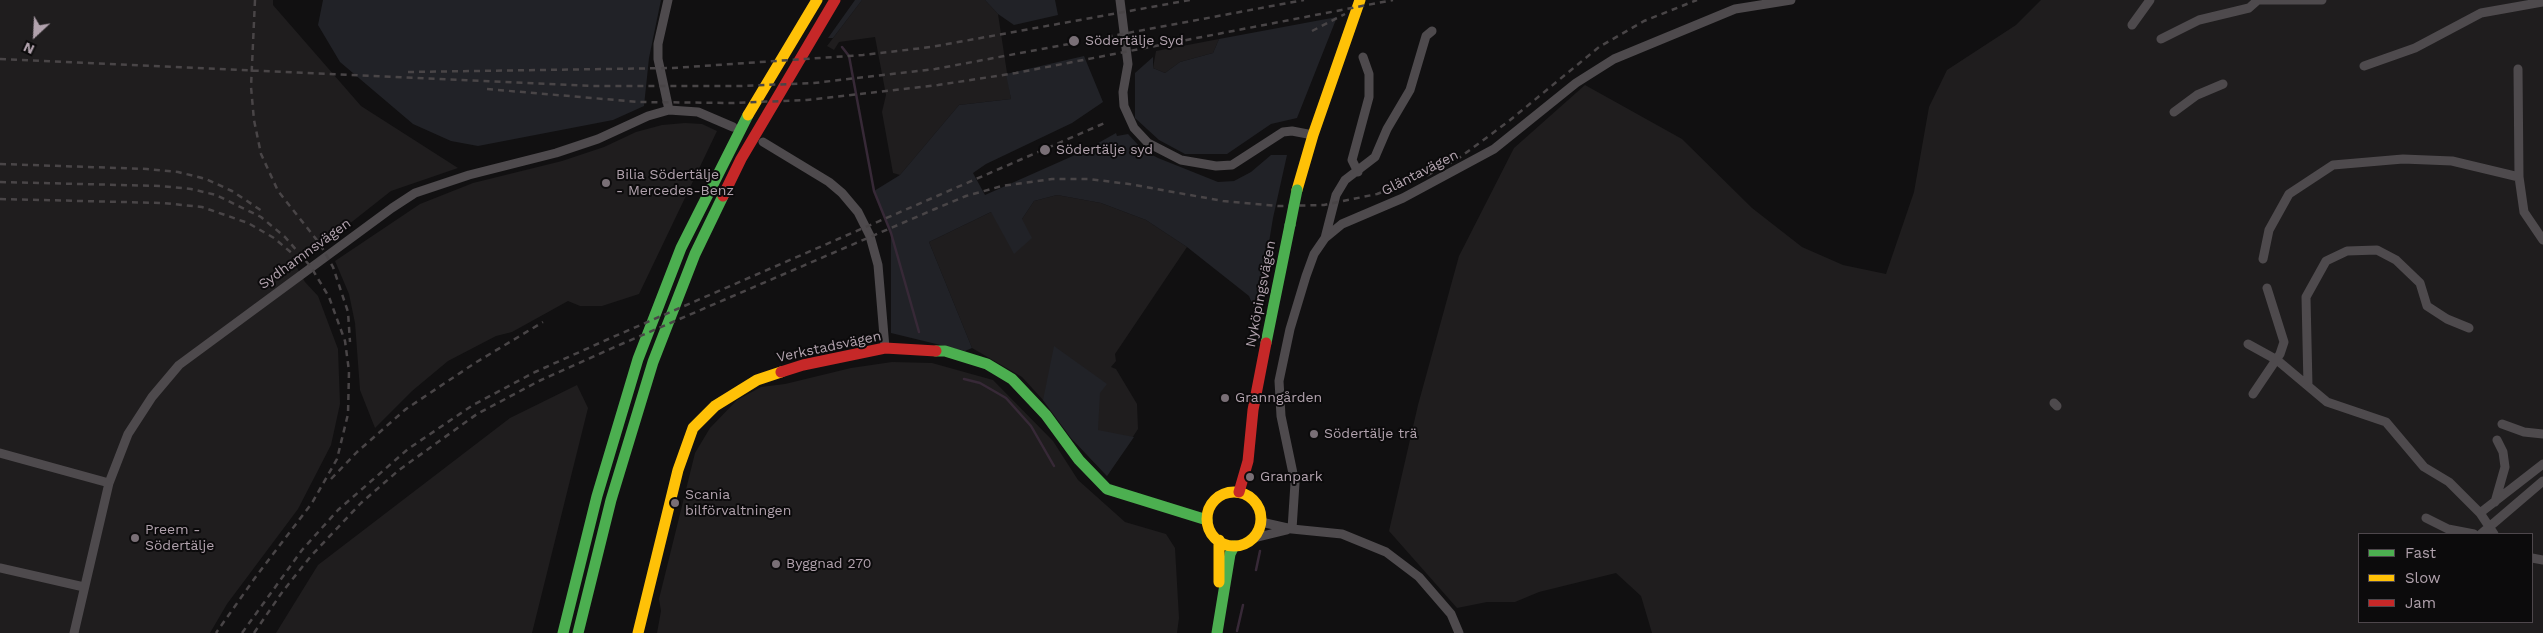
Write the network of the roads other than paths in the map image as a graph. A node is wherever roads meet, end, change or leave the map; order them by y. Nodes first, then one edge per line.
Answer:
1 (668, 0) edge
2 (818, 0) edge
3 (836, 0) edge
4 (1120, 0) edge
5 (1360, 0) edge
6 (1367, 0) edge
7 (1791, 0) edge
8 (2150, 0) edge
9 (2258, 0) edge
10 (2322, 0) edge
11 (2543, 2) edge
12 (2132, 25) dead end
13 (1432, 31) dead end
14 (2161, 39) dead end
15 (1362, 57) dead end
16 (2364, 66) dead end
17 (2518, 69) dead end
18 (2223, 84) dead end
19 (669, 110) junction
20 (2174, 112) dead end
21 (733, 126) dead end
22 (1313, 135) junction
23 (763, 142) dead end
24 (1358, 172) junction
25 (2519, 177) junction
26 (1325, 238) junction
27 (2543, 240) edge
28 (2263, 259) dead end
29 (2266, 288) dead end
30 (2469, 328) dead end
31 (2248, 344) dead end
32 (885, 348) junction
33 (2277, 360) junction
34 (2308, 386) junction
35 (2253, 394) dead end
36 (2502, 424) dead end
37 (2543, 434) edge
38 (2497, 440) dead end
39 (0, 453) edge
40 (1248, 462) junction
41 (2543, 464) edge
42 (2543, 481) edge
43 (109, 482) junction
44 (1239, 492) junction
45 (1253, 499) junction
46 (2495, 502) junction
47 (1212, 504) junction
48 (1172, 509) junction
49 (2480, 513) junction
50 (2426, 518) dead end
51 (1207, 520) junction
52 (1261, 522) junction
53 (1292, 529) junction
54 (2491, 531) edge
55 (2469, 533) edge
56 (1254, 538) junction
57 (1219, 540) junction
58 (1234, 546) junction
59 (0, 568) edge
60 (84, 587) junction
61 (1217, 630) edge
62 (74, 633) edge
63 (563, 633) edge
64 (578, 633) edge
65 (638, 633) edge
66 (1459, 633) edge

1 - 19 street
2 - 63 main road
3 - 64 main road
4 - 22 street
5 - 22 main road, Nyköpingsvägen
6 - 22 main road, Nyköpingsvägen
7 - 26 street, Gläntavägen
8 - 12 street
9 - 10 street
9 - 14 street
11 - 16 street
13 - 24 street
15 - 24 street
17 - 25 street
18 - 20 street
19 - 21 street, Sydhamnsvägen
19 - 43 street, Sydhamnsvägen
22 - 40 main road, Nyköpingsvägen, bridge
23 - 32 street
24 - 26 street
25 - 27 street
25 - 28 street
26 - 53 street, Gläntavägen
29 - 33 street
30 - 34 street
31 - 33 street
32 - 48 main road, Verkstadsvägen
32 - 65 main road, Verkstadsvägen
33 - 34 street
33 - 35 street
34 - 49 street
36 - 37 street
38 - 46 street
39 - 43 street
40 - 44 main road, Nyköpingsvägen
40 - 45 main road, Nyköpingsvägen
41 - 46 street
42 - 54 street
43 - 60 street, Sydhamnsvägen
44 - 45 main road
44 - 47 main road
45 - 52 main road
46 - 49 street
47 - 48 main road, Verkstadsvägen
47 - 51 main road
48 - 51 main road, Verkstadsvägen
49 - 54 street
50 - 55 street
51 - 57 main road
52 - 53 street
52 - 56 main road
53 - 56 street
53 - 66 street
56 - 58 main road
57 - 58 main road
57 - 61 main road
58 - 61 main road
59 - 60 street
60 - 62 street, Sydhamnsvägen

